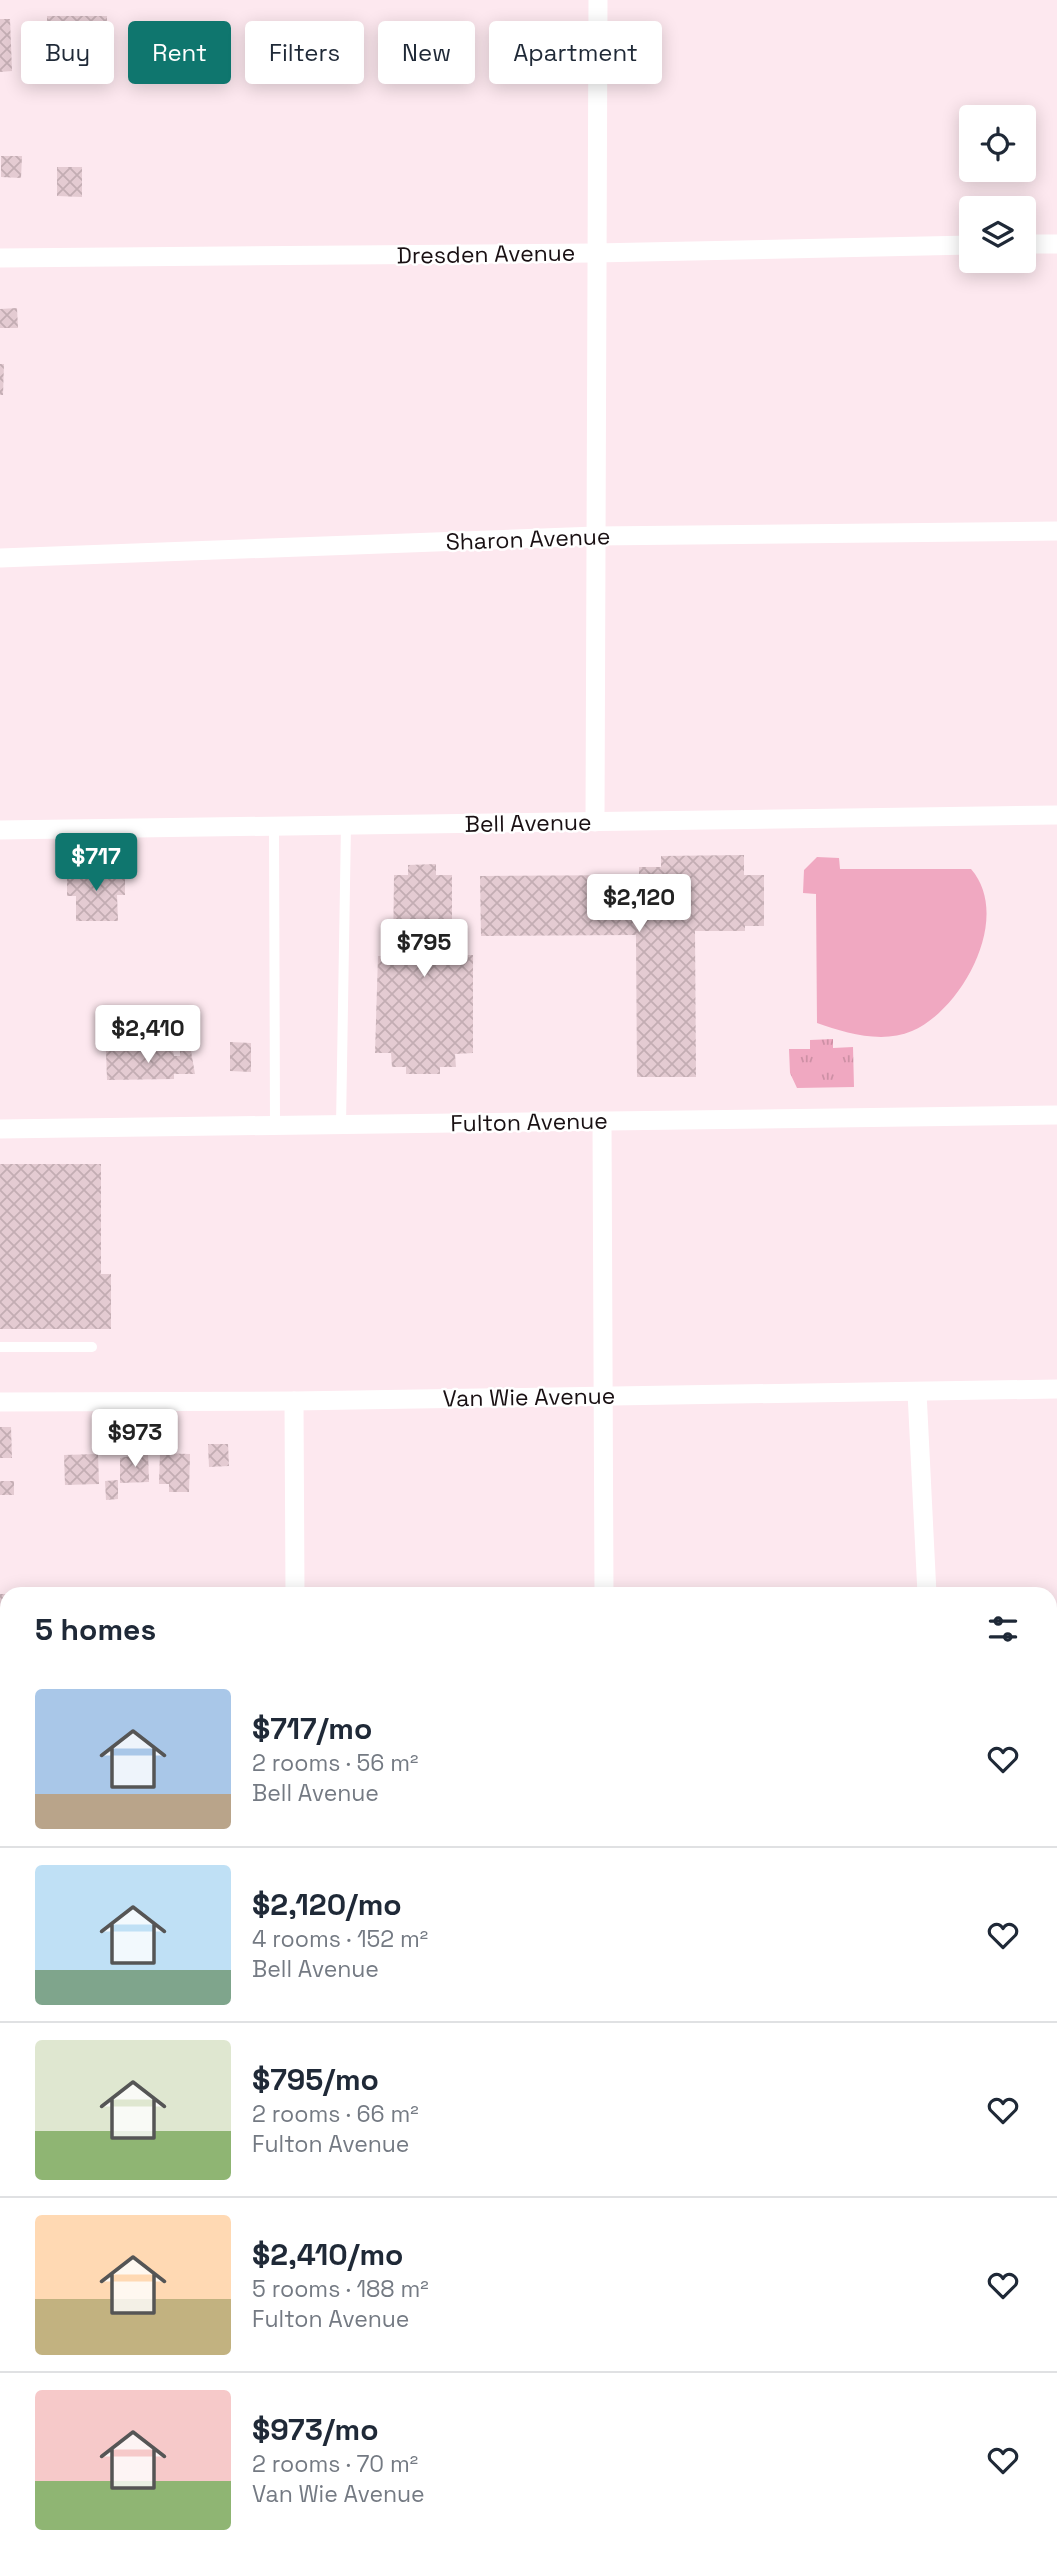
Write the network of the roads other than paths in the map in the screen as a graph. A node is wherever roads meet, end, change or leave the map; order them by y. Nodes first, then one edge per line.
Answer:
1 (598, 0) edge
2 (1036, 244) edge
3 (1057, 244) edge
4 (959, 245) edge
5 (595, 253) junction
6 (0, 258) edge
7 (1057, 531) edge
8 (596, 536) junction
9 (0, 558) edge
10 (1057, 816) edge
11 (595, 822) junction
12 (346, 825) junction
13 (274, 826) junction
14 (0, 830) edge
15 (1057, 1115) edge
16 (602, 1122) junction
17 (341, 1125) junction
18 (275, 1126) junction
19 (0, 1129) edge
20 (0, 1347) edge
21 (92, 1347) dead end
22 (1057, 1388) edge
23 (917, 1392) junction
24 (601, 1395) junction
25 (294, 1401) junction
26 (0, 1402) edge
27 (295, 1587) edge
28 (604, 1587) edge
29 (927, 1587) edge

1 - 5 street
2 - 3 street
4 - 5 street, Dresden Avenue
5 - 6 street, Dresden Avenue
5 - 8 street
7 - 8 street, Sharon Avenue
8 - 9 street, Sharon Avenue
8 - 11 street
10 - 11 street, Bell Avenue
11 - 12 street, Bell Avenue
12 - 13 street, Bell Avenue
12 - 17 lane
13 - 14 street, Bell Avenue
13 - 18 lane
15 - 16 street, Fulton Avenue
16 - 17 street, Fulton Avenue
16 - 24 street
17 - 18 street, Fulton Avenue
18 - 19 street, Fulton Avenue
20 - 21 lane
22 - 23 street, Van Wie Avenue
23 - 24 street, Van Wie Avenue
23 - 29 street
24 - 25 street, Van Wie Avenue
24 - 28 street
25 - 26 street, Van Wie Avenue
25 - 27 street

